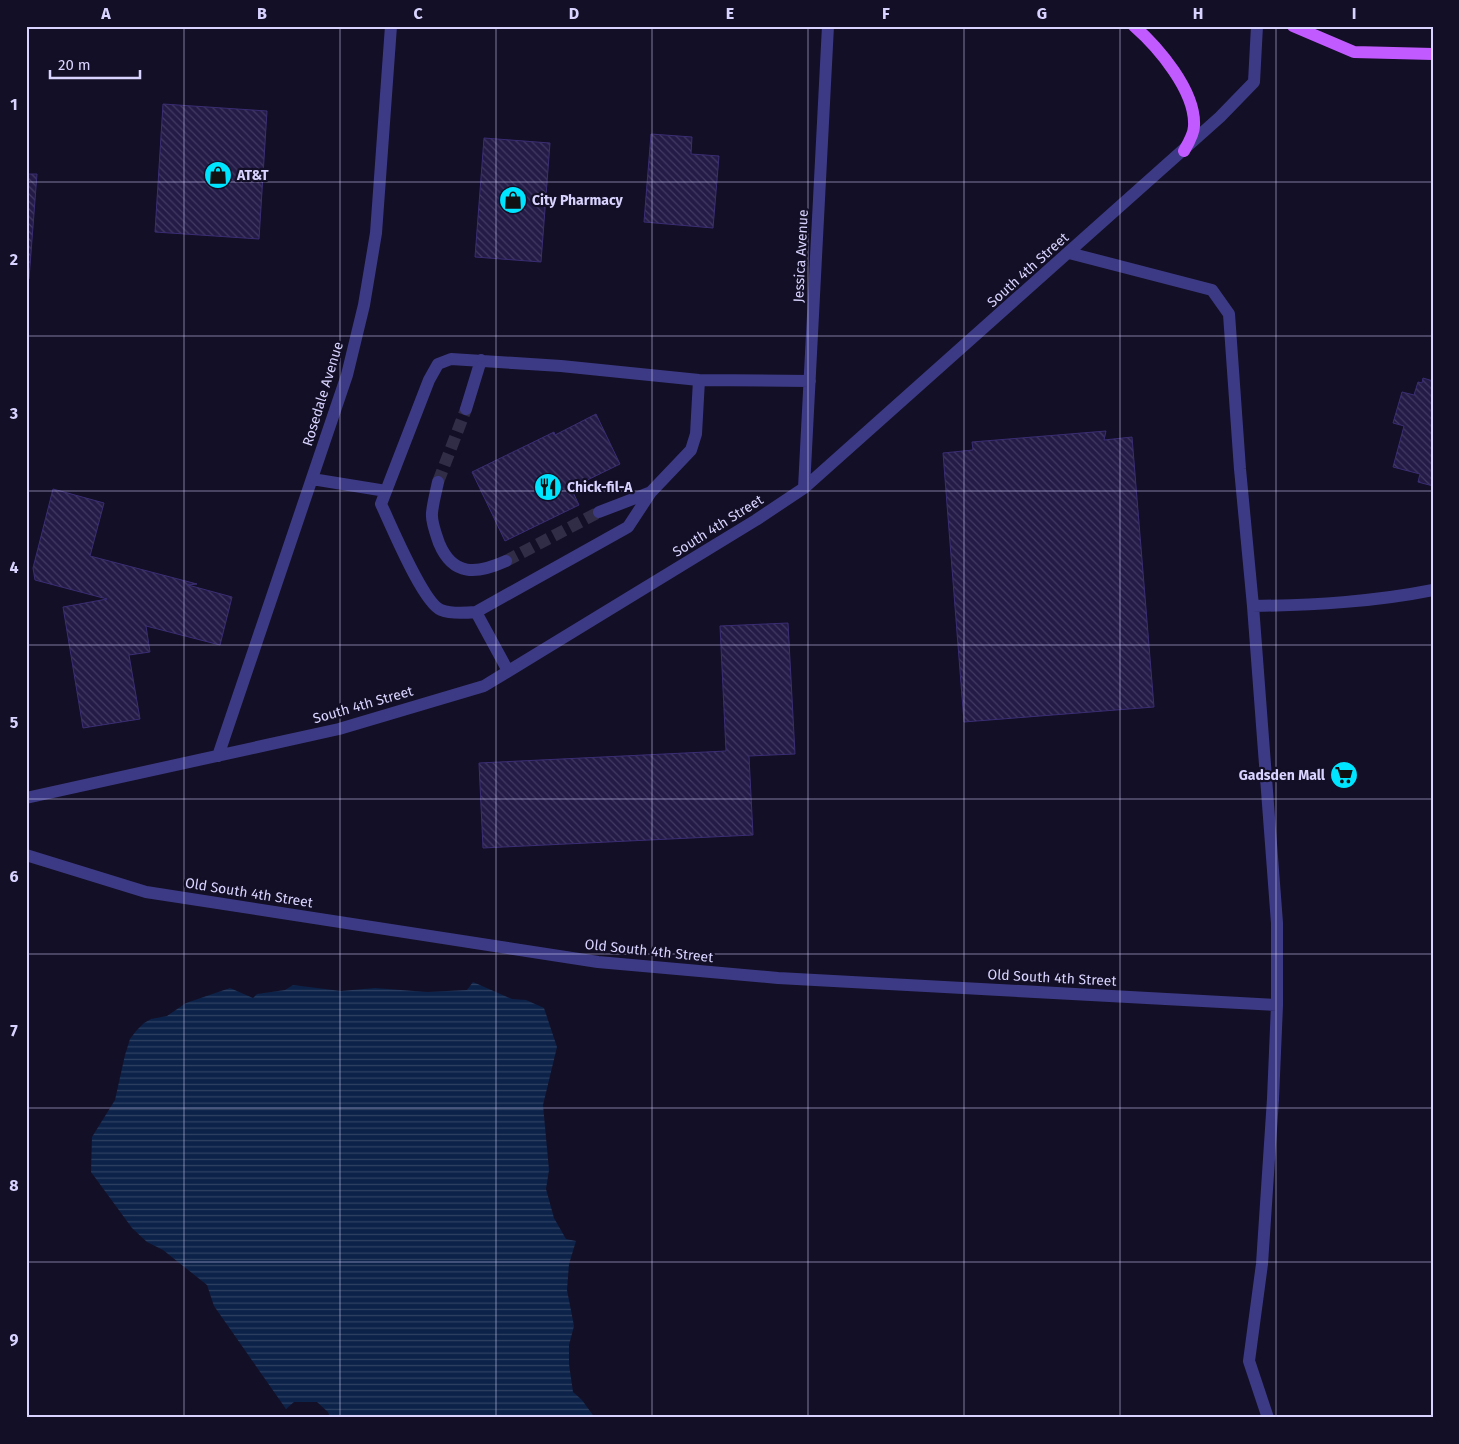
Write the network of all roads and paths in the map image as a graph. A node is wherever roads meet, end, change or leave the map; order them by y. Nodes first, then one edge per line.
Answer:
1 (391, 26) edge
2 (828, 26) edge
3 (1134, 26) edge
4 (1257, 26) edge
5 (1293, 26) edge
6 (1433, 54) edge
7 (1184, 151) junction
8 (1069, 253) junction
9 (481, 360) junction
10 (699, 380) junction
11 (810, 381) junction
12 (466, 409) tunnel mouth
13 (312, 479) junction
14 (438, 482) tunnel mouth
15 (804, 488) junction
16 (386, 490) junction
17 (650, 492) junction
18 (599, 512) tunnel mouth
19 (506, 560) tunnel mouth
20 (1433, 590) edge
21 (1253, 606) junction
22 (476, 612) junction
23 (508, 672) junction
24 (218, 756) junction
25 (26, 798) edge
26 (26, 855) edge
27 (1277, 1005) junction
28 (1268, 1418) edge

1 - 13 street, Rosedale Avenue
2 - 11 street, Jessica Avenue
3 - 7 main road
4 - 7 street, South 4th Street
5 - 6 main road
7 - 8 street, South 4th Street
8 - 15 street, South 4th Street
8 - 21 street
9 - 10 street
9 - 12 street
9 - 16 street
10 - 11 street
10 - 17 street
11 - 15 street, Jessica Avenue
13 - 16 street
13 - 24 street, Rosedale Avenue
14 - 19 street
15 - 23 street, South 4th Street
16 - 22 street
17 - 18 street
17 - 22 street
20 - 21 street
21 - 27 street
22 - 23 street
23 - 24 street, South 4th Street
24 - 25 street, South 4th Street
26 - 27 street, Old South 4th Street
27 - 28 street

